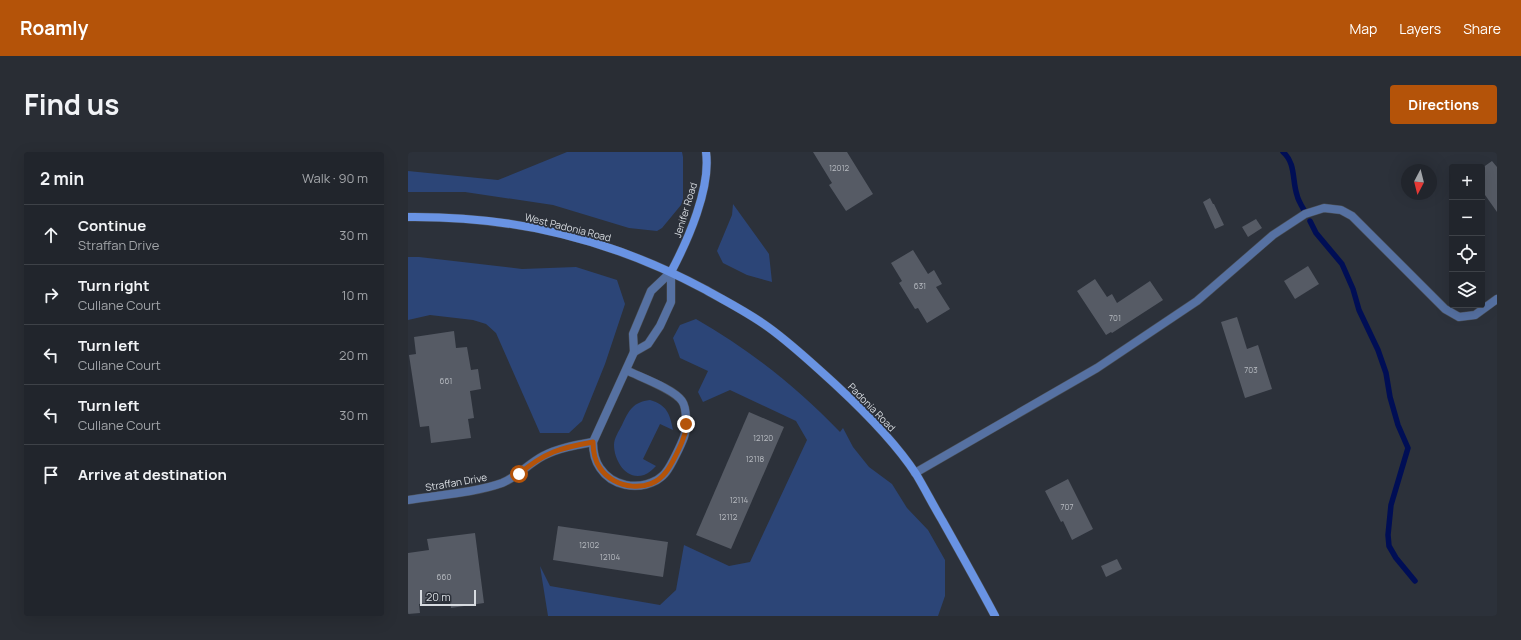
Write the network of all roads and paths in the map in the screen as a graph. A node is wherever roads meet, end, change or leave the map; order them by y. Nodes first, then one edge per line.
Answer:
1 (706, 152) edge
2 (408, 217) edge
3 (671, 272) junction
4 (1497, 299) edge
5 (634, 352) junction
6 (626, 370) junction
7 (593, 442) junction
8 (915, 473) junction
9 (408, 500) edge
10 (995, 616) edge

1 - 3 main road, Jenifer Road
2 - 3 main road, West Padonia Road
3 - 5 street
3 - 5 street
3 - 8 main road, Padonia Road
4 - 8 street
5 - 6 street
6 - 7 street
6 - 7 street
7 - 9 street, Straffan Drive
8 - 10 main road, Padonia Road

